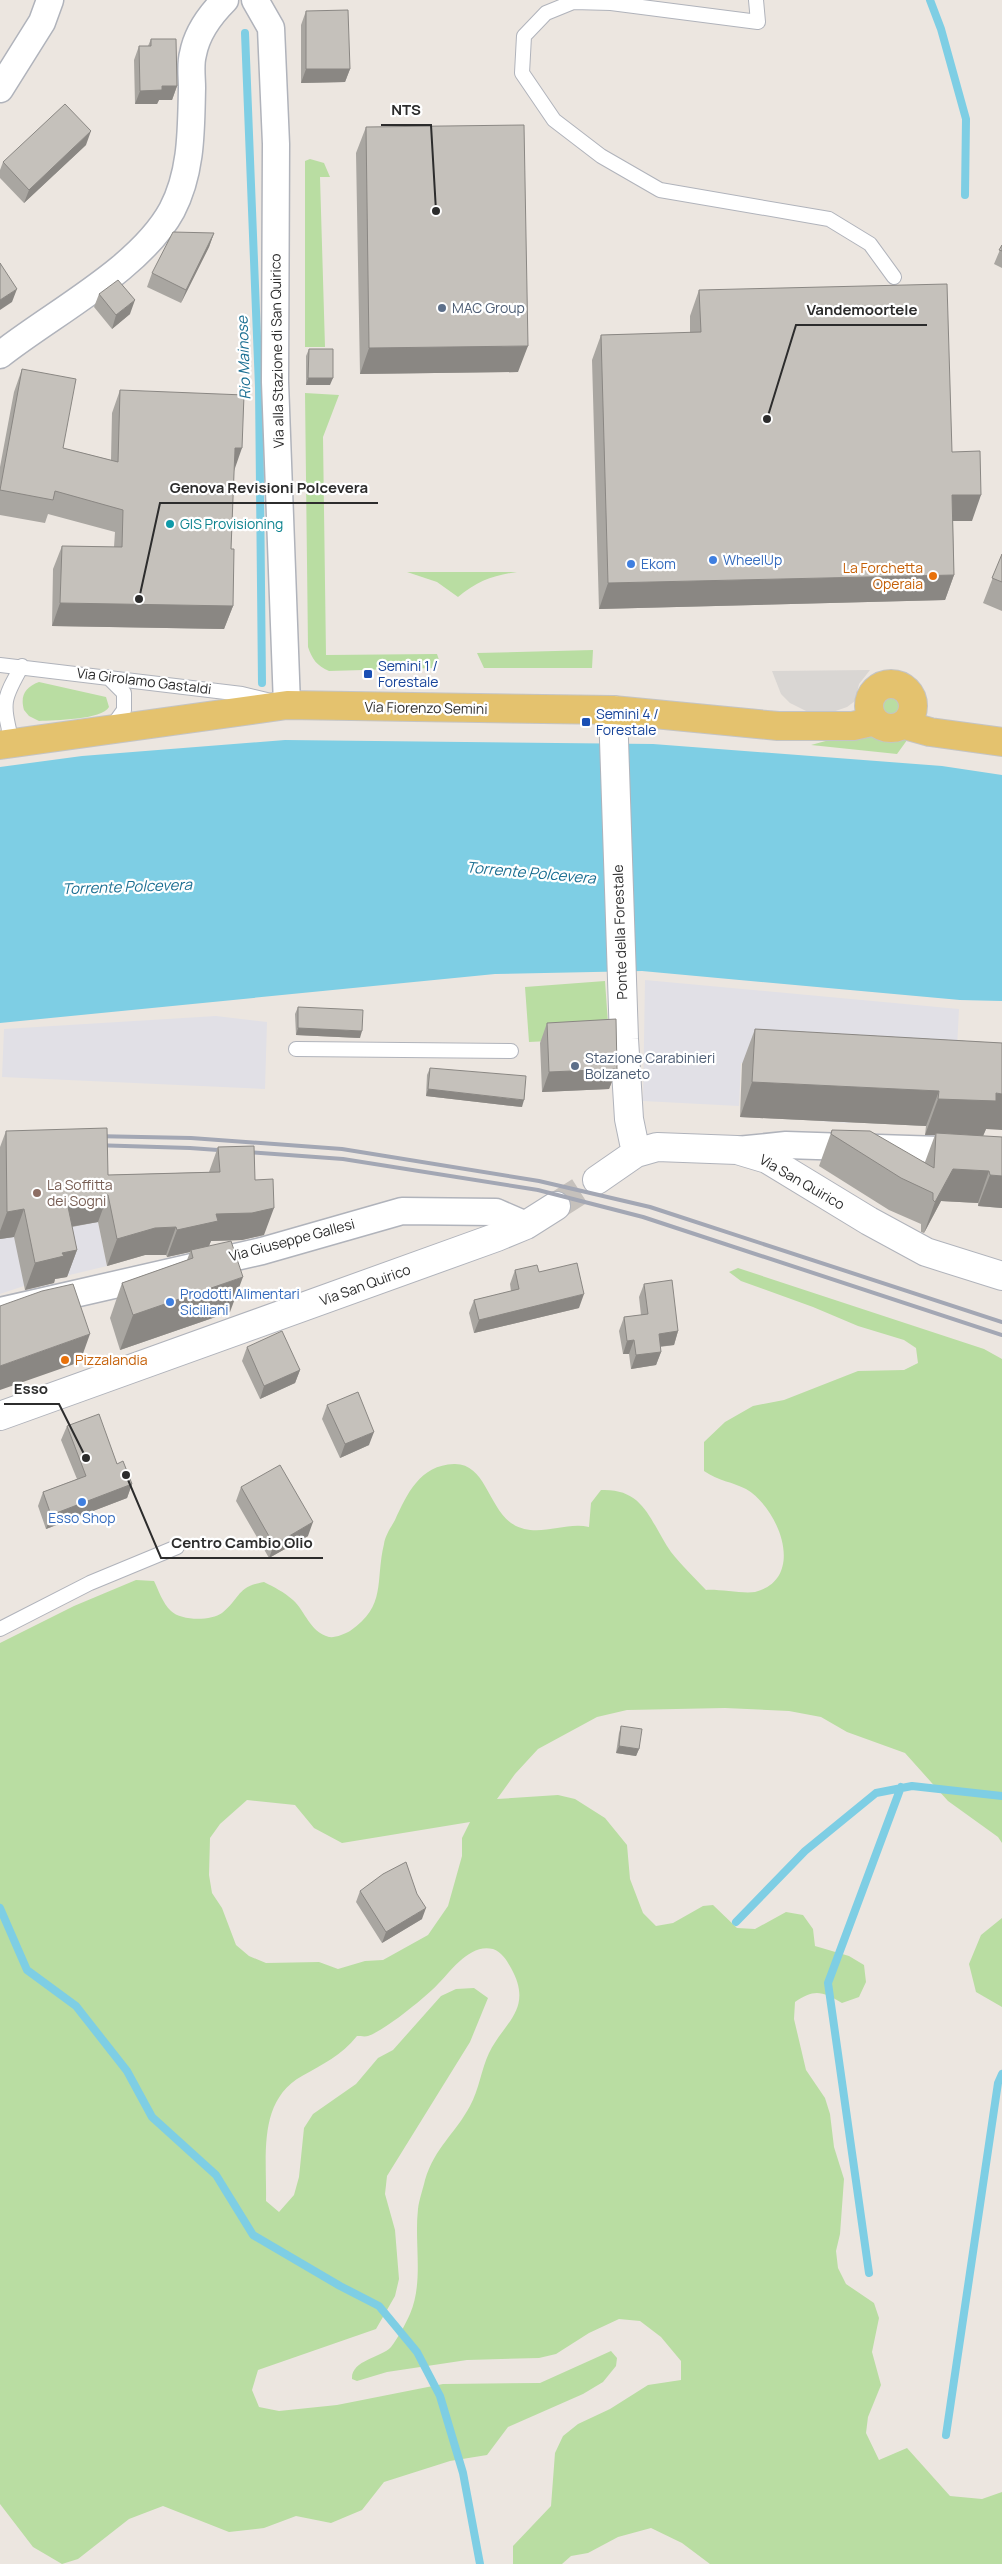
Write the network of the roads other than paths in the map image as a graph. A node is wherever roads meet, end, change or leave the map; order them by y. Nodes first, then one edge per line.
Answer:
1 (50, 0) edge
2 (225, 0) edge
3 (255, 0) edge
4 (756, 0) edge
5 (0, 89) edge
6 (894, 277) dead end
7 (0, 355) edge
8 (0, 665) edge
9 (22, 666) junction
10 (108, 677) junction
11 (287, 706) junction
12 (612, 710) junction
13 (866, 719) junction
14 (913, 724) junction
15 (110, 729) junction
16 (1002, 742) edge
17 (6, 744) edge
18 (296, 1049) dead end
19 (510, 1051) dead end
20 (737, 1150) junction
21 (1002, 1152) edge
22 (636, 1153) junction
23 (597, 1180) tunnel mouth
24 (556, 1206) tunnel mouth
25 (526, 1225) junction
26 (1002, 1276) edge
27 (0, 1311) edge
28 (0, 1416) edge
29 (177, 1547) dead end
30 (0, 1629) edge

1 - 5 street
2 - 7 street
3 - 11 street, Via alla Stazione di San Quirico
4 - 6 lane
8 - 9 lane, Via Girolamo Gastaldi
9 - 10 lane, Via Girolamo Gastaldi
9 - 17 lane
10 - 11 lane, Via Girolamo Gastaldi
10 - 15 lane
11 - 12 main road, Via Fiorenzo Semini
11 - 15 main road, Via Fiorenzo Semini
12 - 13 main road, Via Fiorenzo Semini
12 - 22 main road, Ponte della Forestale
13 - 14 main road, Via Fiorenzo Semini
13 - 14 main road
14 - 16 main road, Via Fiorenzo Semini
15 - 17 main road, Via Fiorenzo Semini
18 - 19 lane
20 - 21 street
20 - 22 main road, Via San Quirico
20 - 26 main road, Via San Quirico
22 - 23 main road, Via San Quirico
24 - 25 main road, Via San Quirico
25 - 27 street, Via Giuseppe Gallesi
25 - 28 main road, Via San Quirico
29 - 30 lane

